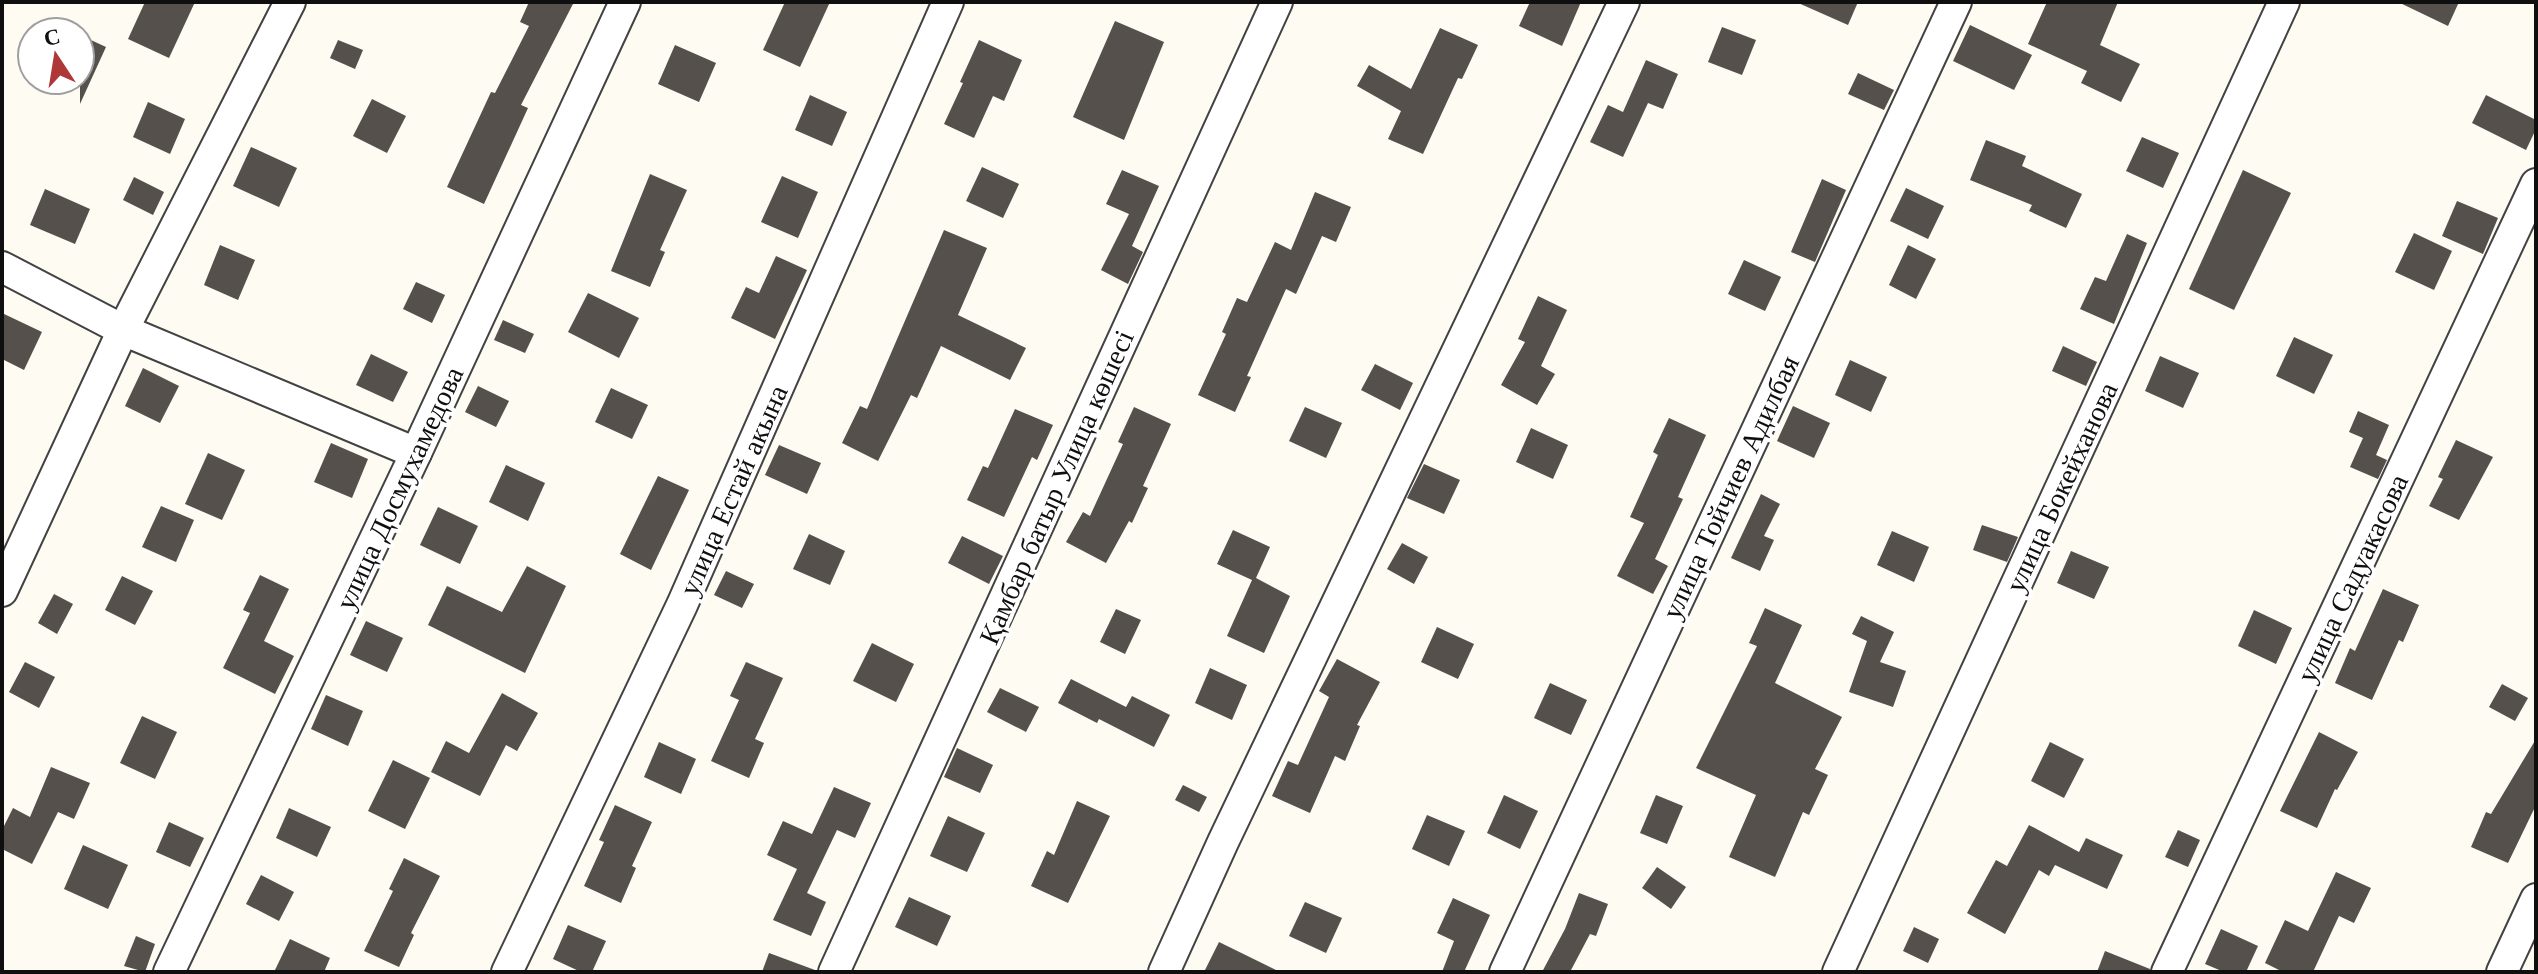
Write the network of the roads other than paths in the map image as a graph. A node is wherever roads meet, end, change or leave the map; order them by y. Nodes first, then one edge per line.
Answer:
1 (290, 2) edge
2 (625, 2) edge
3 (948, 2) edge
4 (1277, 2) edge
5 (1624, 2) edge
6 (1956, 2) edge
7 (2284, 2) edge
8 (2536, 184) edge
9 (2, 267) edge
10 (123, 330) junction
11 (416, 453) junction
12 (2, 591) edge
13 (2536, 899) edge
14 (169, 972) edge
15 (507, 972) edge
16 (834, 972) edge
17 (1164, 972) edge
18 (1505, 972) edge
19 (1838, 972) edge
20 (2167, 972) edge
21 (2502, 972) edge

1 - 10 street
2 - 11 street, улица Досмухамедова
3 - 15 street, улица Естай акына
4 - 16 street, Қамбар батыр Улица көшесі
5 - 17 street
6 - 18 street, улица Тойчиев Адилбая
7 - 19 street, улица Бокейханова
8 - 20 street, улица Садуакасова
9 - 10 street
10 - 11 street
10 - 12 street
11 - 14 street, улица Досмухамедова
13 - 21 street

